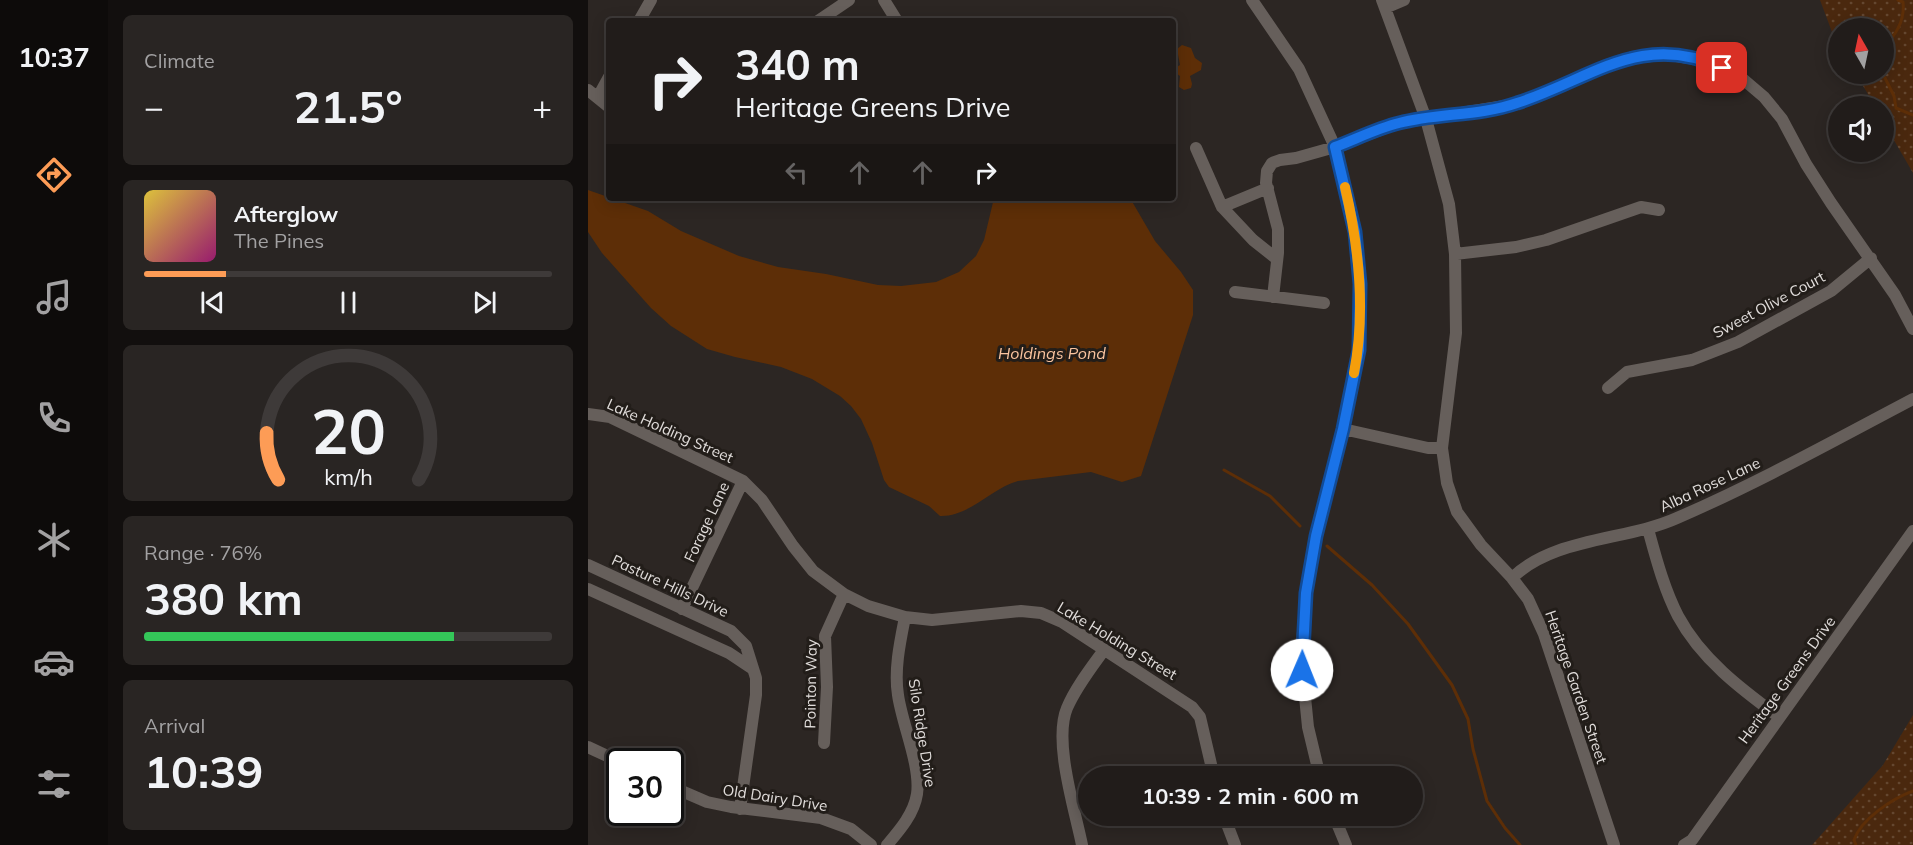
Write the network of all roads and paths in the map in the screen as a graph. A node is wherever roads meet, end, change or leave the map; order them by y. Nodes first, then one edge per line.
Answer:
1 (651, 0) edge
2 (849, 0) edge
3 (884, 0) edge
4 (1252, 0) edge
5 (1404, 0) edge
6 (1384, 4) edge
7 (641, 18) edge
8 (822, 18) edge
9 (895, 18) edge
10 (606, 80) edge
11 (593, 93) edge
12 (606, 104) edge
13 (1426, 118) junction
14 (1335, 147) junction
15 (1196, 148) dead end
16 (1268, 188) junction
17 (1222, 207) junction
18 (1659, 210) dead end
19 (1455, 254) junction
20 (1871, 258) junction
21 (1277, 259) junction
22 (1235, 292) dead end
23 (1273, 297) junction
24 (1324, 303) dead end
25 (1913, 329) edge
26 (1608, 388) dead end
27 (1913, 399) edge
28 (588, 414) edge
29 (1343, 429) junction
30 (1442, 448) junction
31 (743, 481) junction
32 (1648, 529) junction
33 (1913, 531) edge
34 (588, 565) edge
35 (1512, 578) junction
36 (588, 589) edge
37 (844, 594) junction
38 (682, 609) junction
39 (905, 617) junction
40 (1104, 650) junction
41 (753, 669) junction
42 (1779, 717) junction
43 (824, 743) dead end
44 (588, 747) edge
45 (606, 755) edge
46 (1211, 766) edge
47 (1317, 766) edge
48 (684, 792) edge
49 (740, 809) junction
50 (1228, 826) edge
51 (1338, 826) edge
52 (871, 845) edge
53 (887, 845) edge
54 (1082, 845) edge
55 (1235, 845) edge
56 (1346, 845) edge
57 (1614, 845) edge
58 (1684, 845) edge

1 - 7 street
2 - 8 street
3 - 9 street
4 - 14 street
5 - 6 street
6 - 13 street, Heritage Garden Street
10 - 11 street
11 - 12 street
13 - 14 street
13 - 19 street, Heritage Garden Street
13 - 20 street
14 - 16 street
14 - 29 street
15 - 17 street
16 - 17 street
16 - 21 street
17 - 21 street
18 - 19 street
19 - 30 street, Heritage Garden Street
20 - 25 street
20 - 26 street, Sweet Olive Court
21 - 23 street
22 - 23 street
23 - 24 street
27 - 32 street, Alba Rose Lane
28 - 31 street, Lake Holding Street
29 - 30 street
29 - 47 street
30 - 35 street, Heritage Garden Street
31 - 37 street, Lake Holding Street
31 - 38 street, Forage Lane
32 - 35 street, Alba Rose Lane
32 - 42 street
33 - 42 street, Heritage Greens Drive
34 - 38 street, Pasture Hills Drive
35 - 57 street, Heritage Garden Street
36 - 41 street
37 - 39 street, Lake Holding Street
37 - 43 street, Pointon Way
38 - 41 street, Pasture Hills Drive
39 - 40 street, Lake Holding Street
39 - 53 street, Silo Ridge Drive
40 - 46 street, Lake Holding Street
40 - 54 street
41 - 49 street, Pasture Hills Drive
42 - 58 street, Heritage Greens Drive
44 - 45 street
48 - 49 street, Old Dairy Drive
49 - 52 street, Old Dairy Drive
50 - 55 street
51 - 56 street

